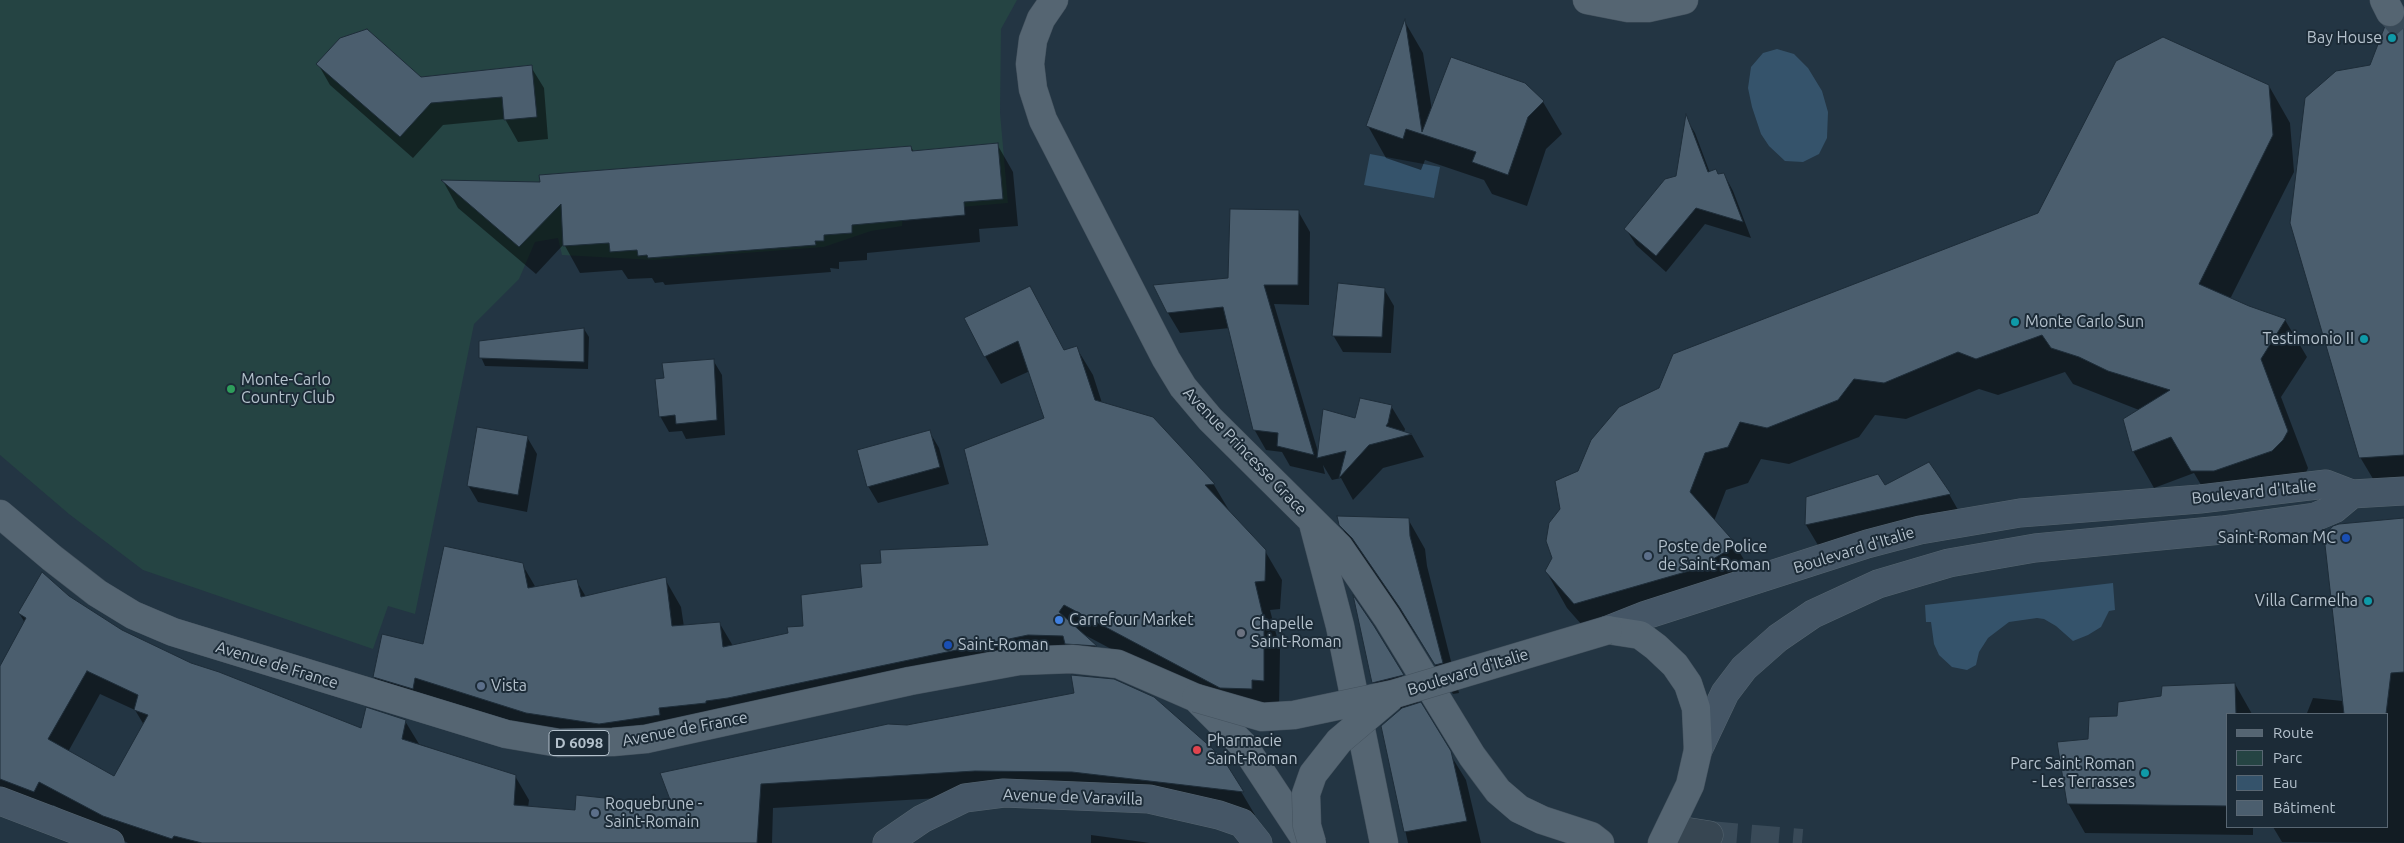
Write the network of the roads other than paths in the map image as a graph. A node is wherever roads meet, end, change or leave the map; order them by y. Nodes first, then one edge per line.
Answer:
1 (1054, 0) edge
2 (1587, 0) edge
3 (1684, 0) edge
4 (2404, 490) edge
5 (2352, 494) junction
6 (0, 514) edge
7 (1312, 521) junction
8 (1608, 630) junction
9 (1394, 694) junction
10 (1196, 698) junction
11 (1698, 750) junction
12 (0, 801) edge
13 (1709, 835) tunnel mouth
14 (1669, 838) edge
15 (110, 843) edge
16 (887, 843) edge
17 (1258, 843) edge
18 (1308, 843) edge
19 (1312, 843) edge
20 (1384, 843) edge
21 (1600, 843) edge

1 - 7 main road, Avenue Princesse Grace
2 - 3 main road
4 - 5 street, Boulevard d'Italie
5 - 8 street, Boulevard d'Italie
5 - 11 street, Boulevard d'Italie
6 - 10 main road, Avenue de France / D 6098
7 - 20 main road, Avenue Princesse Grace, bridge
7 - 21 main road
8 - 9 main road, Boulevard d'Italie, bridge
8 - 11 main road
9 - 10 main road, Boulevard d'Italie, bridge
9 - 19 main road, bridge
10 - 18 main road, Avenue de France
11 - 14 main road, Boulevard d'Italie
12 - 15 street
13 - 14 street
16 - 17 street, Avenue de Varavilla

